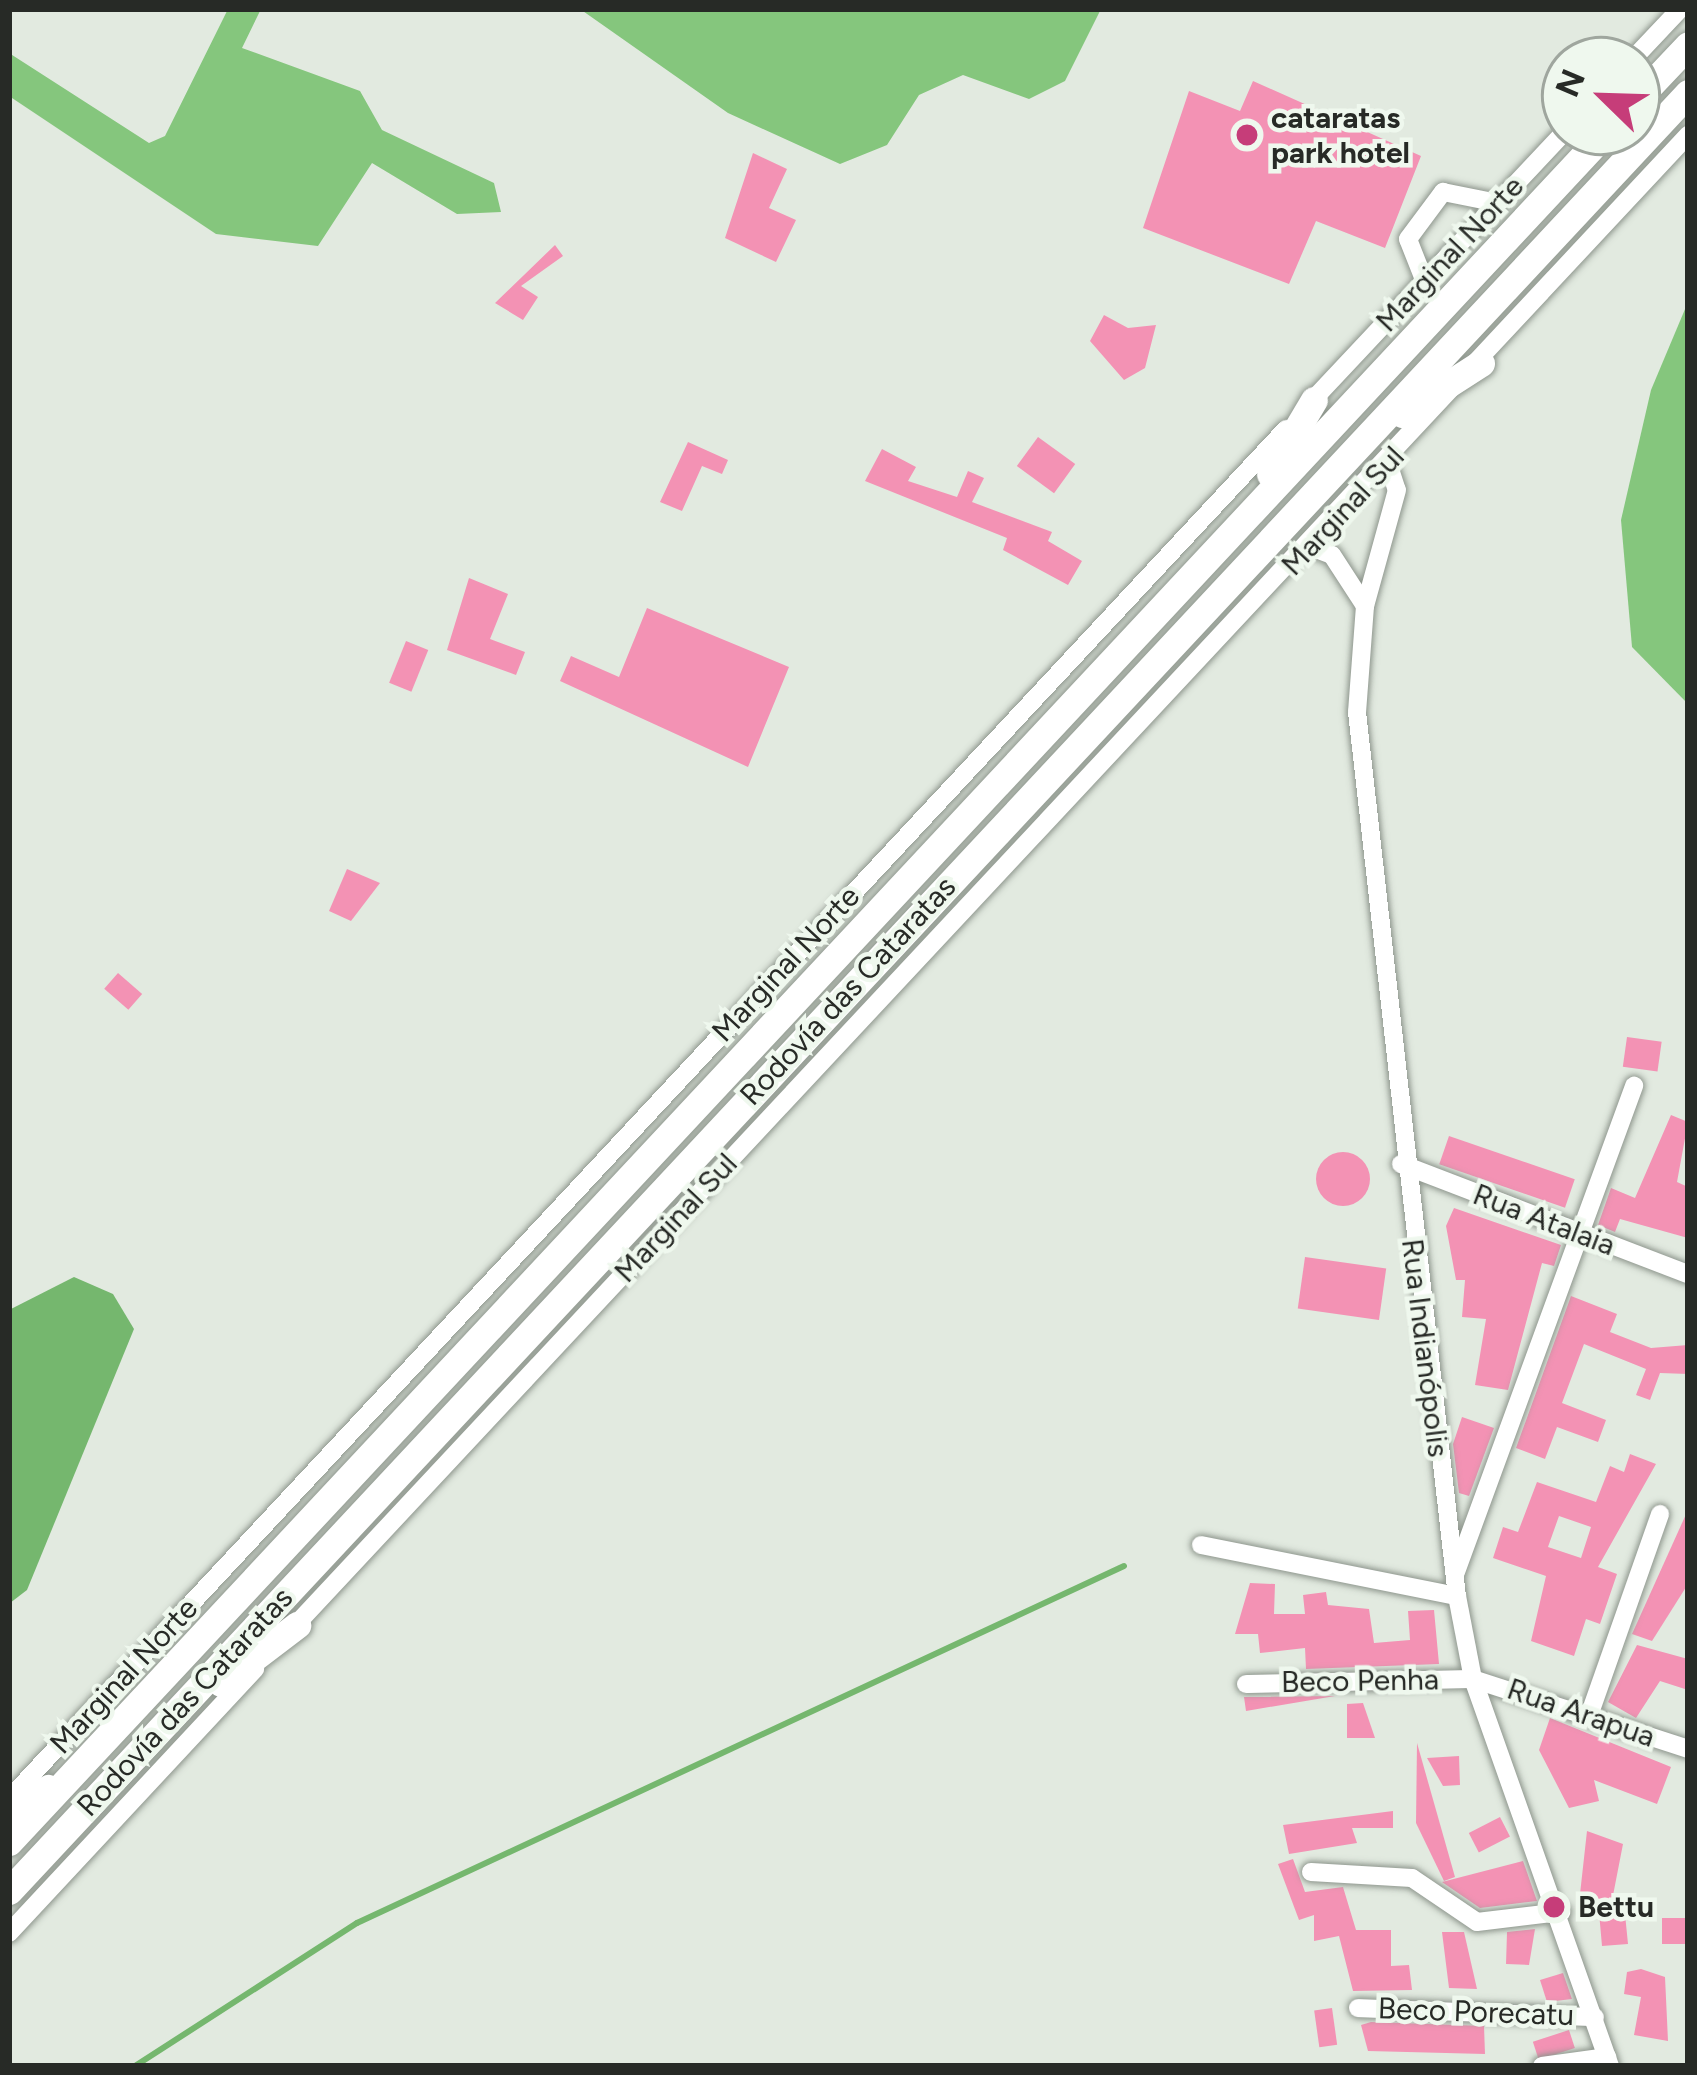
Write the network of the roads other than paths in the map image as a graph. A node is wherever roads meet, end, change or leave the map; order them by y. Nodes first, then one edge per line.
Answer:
1 (1680, 9) edge
2 (1655, 36) edge
3 (1688, 45) edge
4 (1661, 74) edge
5 (1688, 93) edge
6 (1688, 135) edge
7 (1542, 156) edge
8 (1583, 156) edge
9 (1498, 203) junction
10 (1424, 282) junction
11 (1481, 363) junction
12 (1314, 400) junction
13 (1364, 439) junction
14 (1388, 464) junction
15 (1243, 519) junction
16 (1311, 547) junction
17 (1365, 606) junction
18 (1634, 1085) dead end
19 (1401, 1163) junction
20 (1578, 1233) junction
21 (1688, 1274) edge
22 (1660, 1514) dead end
23 (1201, 1545) dead end
24 (1456, 1586) junction
25 (297, 1625) junction
26 (1473, 1679) junction
27 (1246, 1684) dead end
28 (1590, 1713) junction
29 (156, 1733) junction
30 (1688, 1749) edge
31 (73, 1774) junction
32 (9, 1799) edge
33 (9, 1810) edge
34 (9, 1842) edge
35 (1312, 1872) dead end
36 (9, 1891) edge
37 (1561, 1912) junction
38 (9, 1933) edge
39 (1358, 2008) dead end
40 (1595, 2017) junction
41 (1609, 2061) edge
42 (1542, 2066) edge

1 - 2 street
3 - 4 highway
5 - 13 highway, Rodovía das Cataratas
6 - 11 street, Marginal Sul
7 - 9 street, Marginal Norte
8 - 15 highway, Rodovía das Cataratas
9 - 10 street, Marginal Norte
9 - 10 street
10 - 12 street, Marginal Norte
11 - 13 highway
11 - 14 street, Marginal Sul
12 - 15 highway
12 - 32 street, Marginal Norte
13 - 29 highway, Rodovía das Cataratas
14 - 16 street, Marginal Sul
14 - 17 street, Rua Indianópolis
15 - 31 highway, Rodovía das Cataratas
16 - 17 street
16 - 25 street, Marginal Sul
17 - 19 street, Rua Indianópolis
18 - 20 street
19 - 20 street, Rua Atalaia
19 - 24 street, Rua Indianópolis
20 - 21 street, Rua Atalaia
20 - 24 street
22 - 28 street
23 - 24 street
24 - 26 street, Rua Indianópolis
25 - 29 highway
25 - 38 street, Marginal Sul
26 - 27 street, Beco Penha
26 - 28 street, Rua Arapua
26 - 37 street, Rua Indianópolis
28 - 30 street, Rua Arapua
29 - 36 highway, Rodovía das Cataratas
31 - 33 highway
31 - 34 highway, Rodovía das Cataratas
35 - 37 street
37 - 40 street, Rua Indianópolis
39 - 40 street, Beco Porecatu
40 - 41 street, Rua Indianópolis
41 - 42 street

